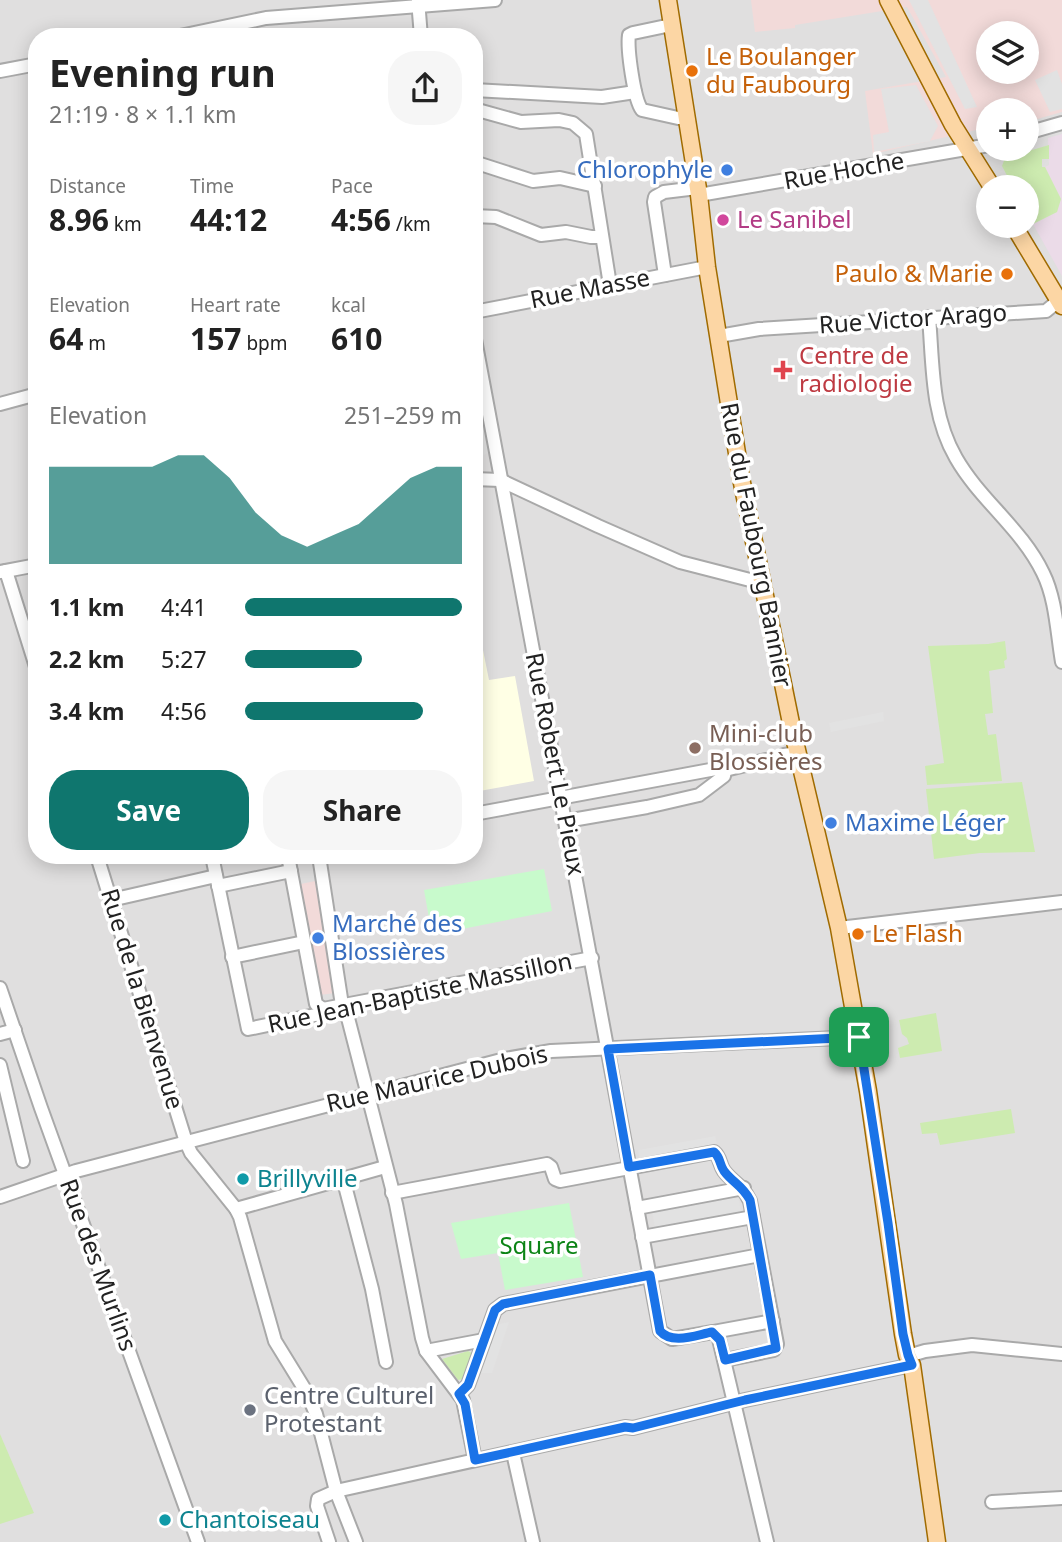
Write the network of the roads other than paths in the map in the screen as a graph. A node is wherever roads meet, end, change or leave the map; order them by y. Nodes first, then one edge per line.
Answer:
1 (495, 0) edge
2 (668, 0) edge
3 (888, 0) edge
4 (418, 3) edge
5 (671, 24) junction
6 (219, 28) edge
7 (420, 28) edge
8 (28, 66) edge
9 (0, 71) edge
10 (483, 90) edge
11 (635, 92) junction
12 (483, 111) edge
13 (685, 117) junction
14 (1062, 123) edge
15 (1039, 130) edge
16 (976, 148) edge
17 (969, 149) junction
18 (483, 165) edge
19 (985, 175) edge
20 (595, 186) junction
21 (698, 192) junction
22 (483, 217) edge
23 (602, 237) junction
24 (1021, 238) edge
25 (707, 267) junction
26 (665, 275) junction
27 (610, 285) junction
28 (1061, 302) edge
29 (483, 310) edge
30 (929, 317) junction
31 (719, 336) junction
32 (483, 385) edge
33 (28, 396) edge
34 (0, 404) edge
35 (483, 479) edge
36 (500, 480) junction
37 (28, 567) edge
38 (3, 572) edge
39 (761, 579) junction
40 (28, 628) edge
41 (1062, 662) edge
42 (766, 760) dead end
43 (725, 770) junction
44 (562, 798) junction
45 (483, 812) edge
46 (566, 821) junction
47 (100, 864) edge
48 (214, 864) edge
49 (289, 864) edge
50 (320, 864) edge
51 (290, 871) junction
52 (217, 881) junction
53 (111, 900) junction
54 (1062, 902) edge
55 (839, 928) junction
56 (304, 942) junction
57 (232, 957) junction
58 (592, 958) junction
59 (0, 988) edge
60 (342, 1005) junction
61 (323, 1009) junction
62 (15, 1030) junction
63 (0, 1034) edge
64 (859, 1037) junction
65 (608, 1049) junction
66 (0, 1065) edge
67 (367, 1093) junction
68 (186, 1142) junction
69 (23, 1161) dead end
70 (385, 1167) junction
71 (629, 1167) junction
72 (66, 1175) junction
73 (343, 1178) junction
74 (744, 1188) junction
75 (392, 1193) junction
76 (0, 1197) edge
77 (637, 1208) junction
78 (236, 1209) junction
79 (753, 1217) junction
80 (642, 1237) junction
81 (760, 1255) junction
82 (650, 1275) junction
83 (773, 1321) junction
84 (712, 1332) junction
85 (484, 1340) junction
86 (426, 1351) junction
87 (1062, 1354) edge
88 (725, 1360) junction
89 (910, 1361) junction
90 (386, 1362) dead end
91 (459, 1394) junction
92 (735, 1403) junction
93 (513, 1453) junction
94 (475, 1460) junction
95 (337, 1491) junction
96 (1062, 1497) edge
97 (992, 1502) dead end
98 (198, 1542) edge
99 (329, 1542) edge
100 (356, 1542) edge
101 (533, 1542) edge
102 (767, 1542) edge
103 (937, 1542) edge

1 - 4 street
2 - 5 main road, Rue du Faubourg Bannier
3 - 17 main road
4 - 6 street
4 - 7 street
5 - 11 street
5 - 13 main road, Rue du Faubourg Bannier
8 - 9 street
10 - 11 street
11 - 13 street
12 - 20 street
13 - 21 main road, Rue du Faubourg Bannier
14 - 15 street
16 - 17 street, Rue Hoche
17 - 19 main road
17 - 21 street, Rue Hoche
18 - 20 street
20 - 23 street
21 - 25 main road, Rue du Faubourg Bannier
21 - 26 street, Rue Hoche
22 - 23 street
23 - 27 street
24 - 28 main road
25 - 26 street, Rue Masse
25 - 31 main road, Rue du Faubourg Bannier
26 - 27 street, Rue Masse
27 - 29 street, Rue Masse
28 - 30 street, Rue Victor Arago
30 - 31 street, Rue Victor Arago
30 - 41 street
31 - 39 main road, Rue du Faubourg Bannier
32 - 36 street, Rue Robert Le Pieux
33 - 34 street
35 - 36 street
36 - 39 street
36 - 44 street, Rue Robert Le Pieux
37 - 38 street
38 - 40 street
39 - 55 main road, Rue du Faubourg Bannier
42 - 43 street
43 - 44 street
43 - 46 street
44 - 45 street
44 - 46 street, Rue Robert Le Pieux
46 - 58 street, Rue Robert Le Pieux
47 - 53 street, Rue de la Bienvenue
48 - 52 street
49 - 51 street
50 - 60 street
51 - 52 street
51 - 56 street
52 - 53 street
52 - 57 street
53 - 68 street, Rue de la Bienvenue
54 - 55 street
55 - 64 main road, Rue du Faubourg Bannier
56 - 57 street
56 - 61 street
57 - 61 street, Rue Jean-Baptiste Massillon
58 - 60 street, Rue Jean-Baptiste Massillon
58 - 65 street, Rue Robert Le Pieux
59 - 62 street, Rue des Murlins
60 - 61 street, Rue Jean-Baptiste Massillon
60 - 67 street
62 - 63 street
62 - 72 street, Rue des Murlins
64 - 65 street, Rue Maurice Dubois
64 - 89 main road, Rue du Faubourg Bannier
65 - 67 street, Rue Maurice Dubois
65 - 71 street, Rue Robert Le Pieux
66 - 69 street
67 - 68 street, Rue Maurice Dubois
67 - 70 street
68 - 72 street, Rue Maurice Dubois
68 - 78 street, Rue de la Bienvenue
70 - 73 street
70 - 75 street
71 - 74 street
71 - 75 street
71 - 77 street, Rue Robert Le Pieux
72 - 76 street, Rue Maurice Dubois
72 - 98 street, Rue des Murlins
73 - 78 street
73 - 90 street
74 - 77 street
74 - 79 street
75 - 86 street
77 - 80 street, Rue Robert Le Pieux
78 - 95 street
79 - 80 street
79 - 81 street
80 - 82 street, Rue Robert Le Pieux
81 - 82 street
81 - 83 street
82 - 84 street, Rue Robert Le Pieux
82 - 85 street
83 - 84 street
83 - 88 street
84 - 88 street
85 - 86 street
85 - 91 street
86 - 91 street
87 - 89 street
88 - 92 street
89 - 92 street
89 - 103 main road, Rue du Faubourg Bannier
91 - 94 street
92 - 93 street
92 - 102 street
93 - 94 street
93 - 101 street
94 - 95 street
95 - 99 street
95 - 100 street
96 - 97 street

